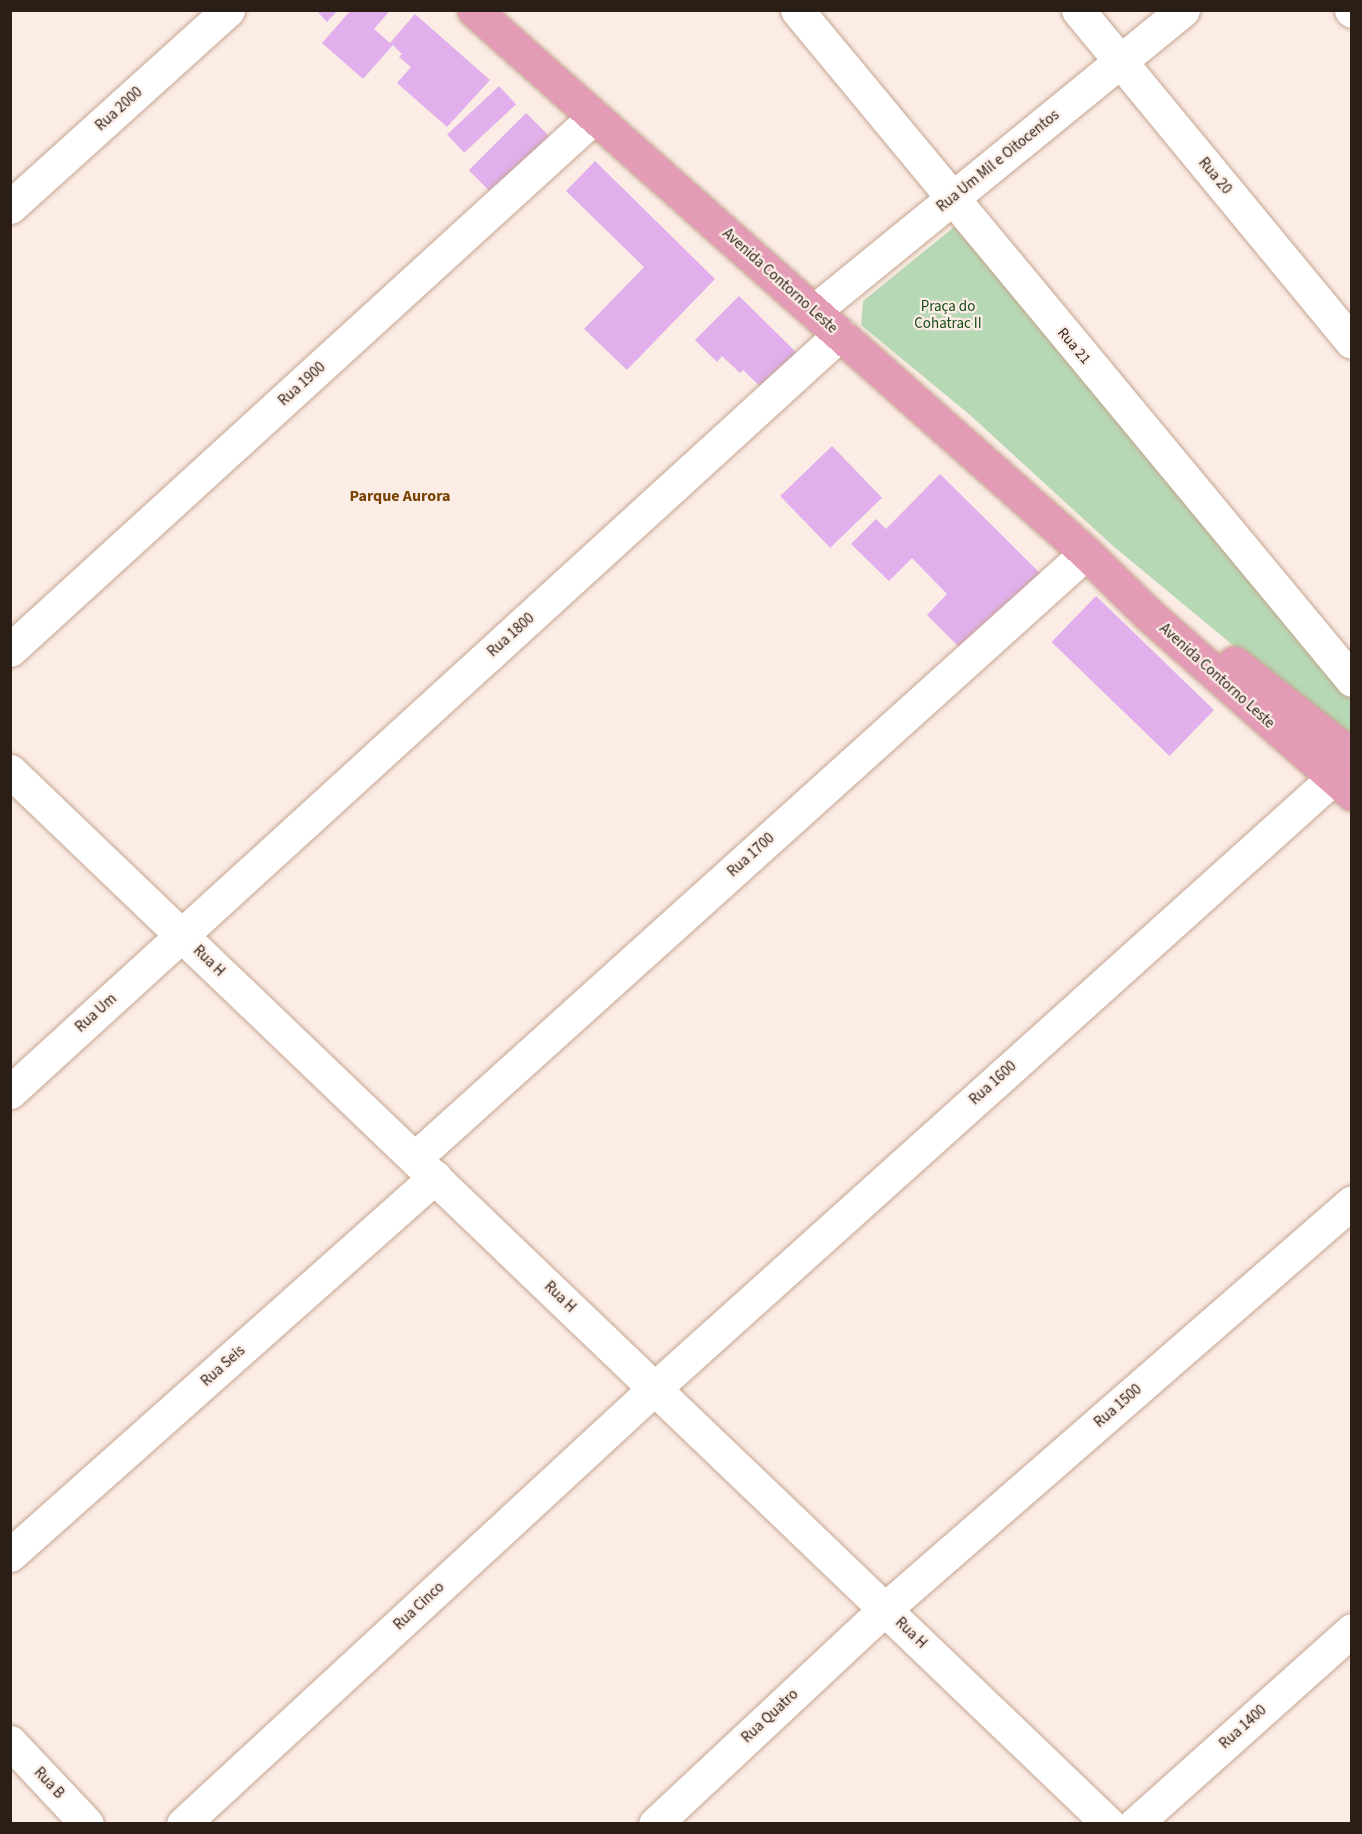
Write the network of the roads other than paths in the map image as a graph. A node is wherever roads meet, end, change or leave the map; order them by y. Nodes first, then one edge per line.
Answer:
1 (228, 10) edge
2 (474, 10) edge
3 (797, 10) edge
4 (1078, 10) edge
5 (1183, 10) edge
6 (1120, 62) junction
7 (594, 117) junction
8 (952, 199) junction
9 (10, 207) edge
10 (814, 311) junction
11 (840, 334) junction
12 (1352, 342) edge
13 (1086, 553) junction
14 (10, 651) edge
15 (1352, 680) edge
16 (10, 771) edge
17 (1345, 776) edge
18 (182, 935) junction
19 (10, 1092) edge
20 (425, 1168) junction
21 (1352, 1202) edge
22 (655, 1388) junction
23 (10, 1555) edge
24 (885, 1609) junction
25 (1352, 1630) edge
26 (10, 1742) edge
27 (87, 1824) edge
28 (183, 1824) edge
29 (655, 1824) edge
30 (1109, 1824) edge
31 (1135, 1824) edge

1 - 9 street, Rua 2000
2 - 7 main road, Avenida Contorno Leste
3 - 8 street, Rua 21
4 - 6 street, Rua 20
5 - 6 street, Rua Um Mil e Oitocentos
6 - 8 street, Rua Um Mil e Oitocentos
6 - 12 street, Rua 20
7 - 10 main road, Avenida Contorno Leste
7 - 14 street, Rua 1900
8 - 10 street, Rua Um Mil e Oitocentos
8 - 15 street, Rua 21
10 - 11 main road, Avenida Contorno Leste
11 - 13 main road, Avenida Contorno Leste
11 - 18 street, Rua 1800
13 - 17 main road, Avenida Contorno Leste
13 - 20 street, Rua 1700
16 - 18 street, Rua H
17 - 22 street, Rua 1600
18 - 19 street, Rua Um
18 - 20 street, Rua H
20 - 22 street, Rua H
20 - 23 street, Rua Seis
21 - 24 street, Rua 1500
22 - 24 street, Rua H
22 - 28 street, Rua Cinco
24 - 29 street, Rua Quatro
24 - 30 street, Rua H
25 - 31 street, Rua 1400
26 - 27 street, Rua B

